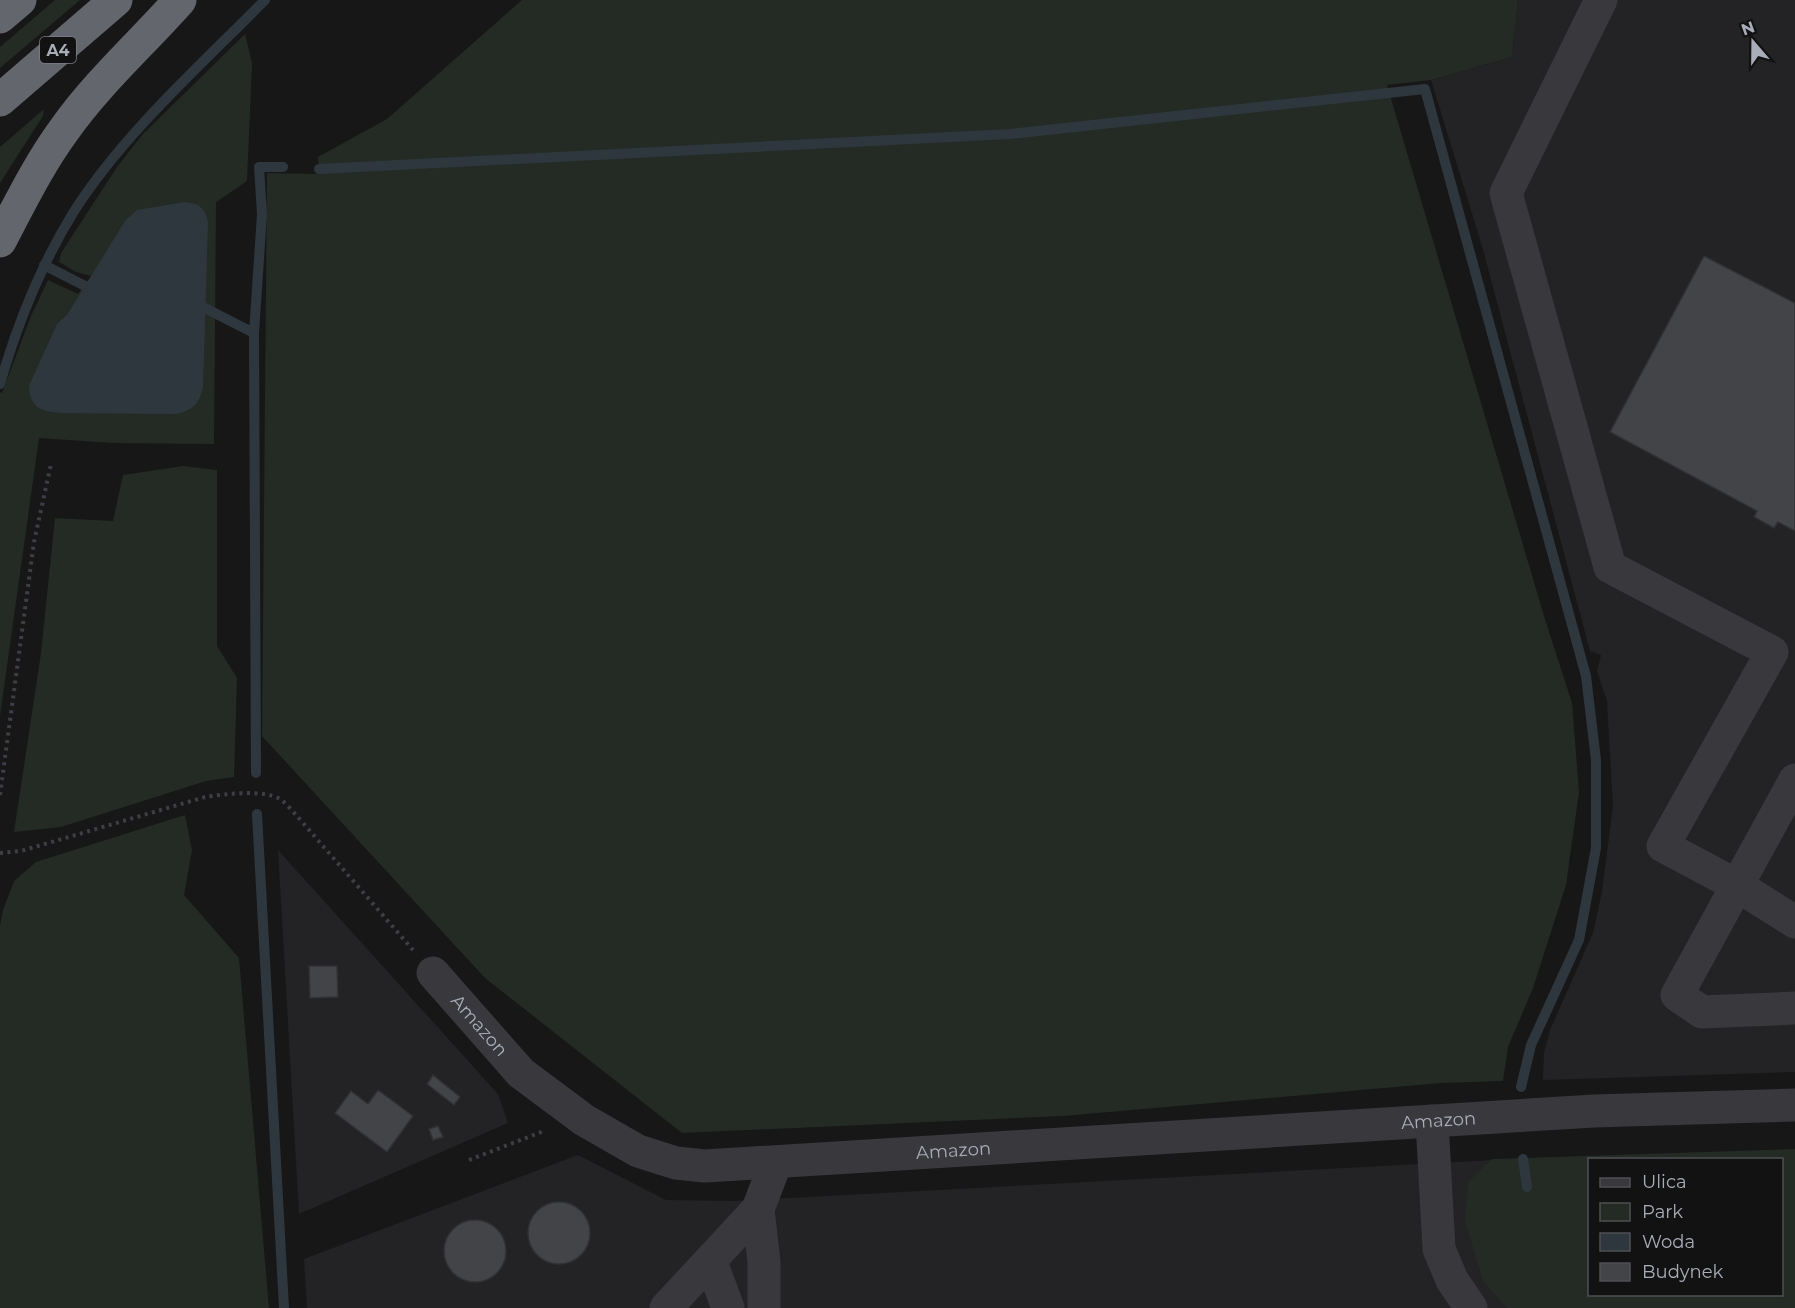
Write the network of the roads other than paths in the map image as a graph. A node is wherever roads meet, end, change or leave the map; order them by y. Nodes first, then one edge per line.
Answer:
1 (20, 0) edge
2 (116, 0) edge
3 (180, 0) edge
4 (1601, 0) edge
5 (0, 17) edge
6 (0, 100) edge
7 (0, 241) edge
8 (1795, 780) edge
9 (1738, 886) junction
10 (1795, 922) edge
11 (433, 973) road end
12 (1795, 1008) edge
13 (1795, 1105) edge
14 (1432, 1121) junction
15 (776, 1162) junction
16 (758, 1209) junction
17 (711, 1262) junction
18 (666, 1308) edge
19 (696, 1308) edge
20 (728, 1308) edge
21 (764, 1308) edge
22 (1471, 1308) edge

1 - 5 highway
2 - 6 highway, A4
3 - 7 highway
4 - 9 street
8 - 9 street
9 - 10 street
9 - 12 street
11 - 15 street, Amazon
13 - 14 street, Amazon
14 - 15 street, Amazon
14 - 22 street
15 - 16 street
16 - 17 street
16 - 21 street
17 - 18 street
17 - 19 street
17 - 20 street

